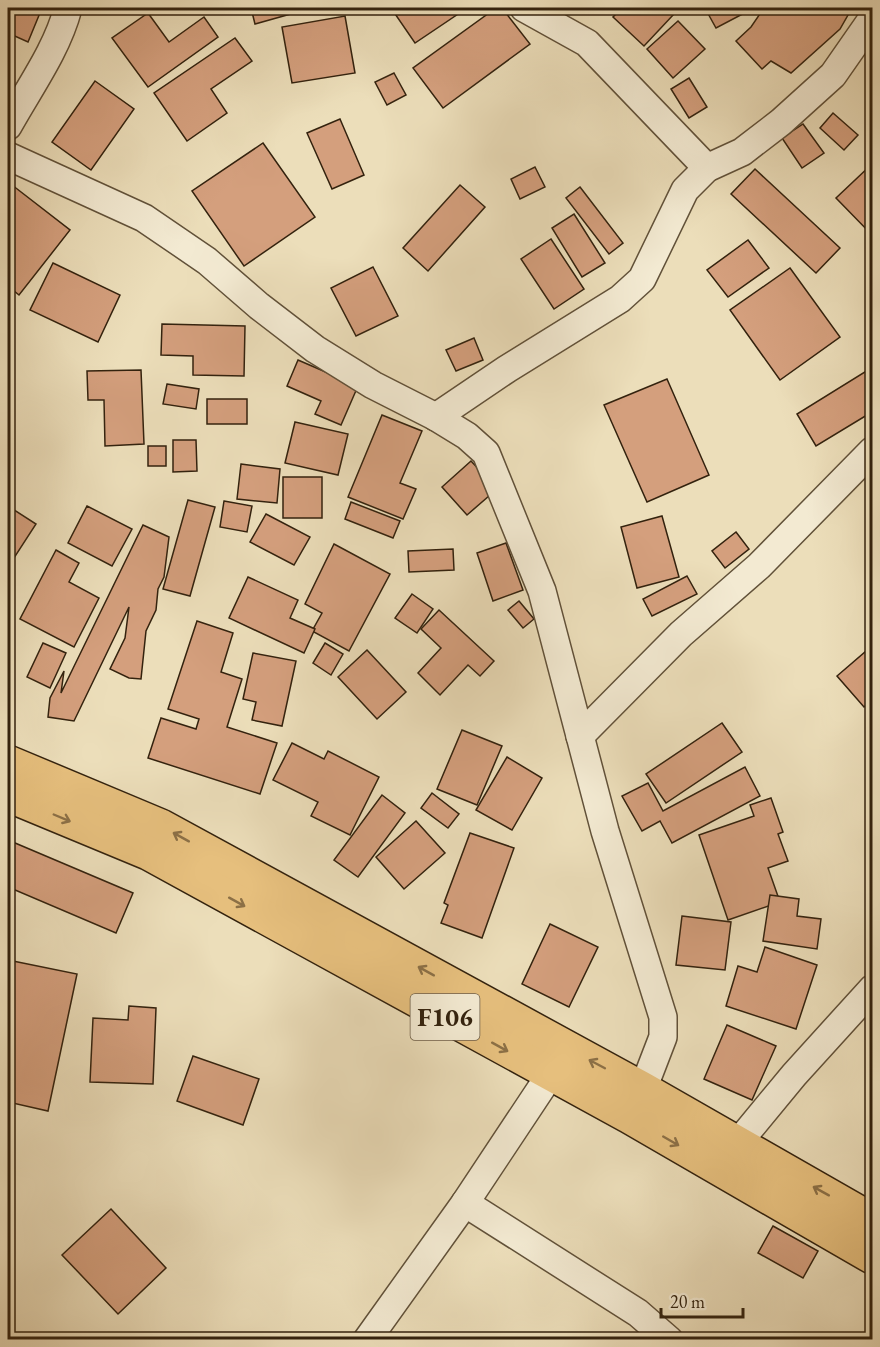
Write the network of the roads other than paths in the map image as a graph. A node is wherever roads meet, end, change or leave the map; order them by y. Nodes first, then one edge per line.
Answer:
1 (68, 8) edge
2 (524, 8) edge
3 (873, 19) edge
4 (8, 126) edge
5 (8, 156) edge
6 (706, 168) junction
7 (436, 417) junction
8 (873, 451) edge
9 (580, 736) junction
10 (8, 762) edge
11 (8, 795) edge
12 (873, 989) edge
13 (550, 1075) junction
14 (643, 1089) junction
15 (737, 1144) junction
16 (465, 1203) junction
17 (873, 1220) edge
18 (873, 1257) edge
19 (367, 1340) edge
20 (669, 1340) edge

1 - 4 street
2 - 6 street
3 - 6 street
5 - 7 street
6 - 7 street
7 - 9 street
8 - 9 street
9 - 14 street
14 -> 10 main road, F106
11 -> 13 main road, F106
12 - 15 street
13 - 16 street
13 -> 18 main road, F106
14 - 15 main road, F106
17 -> 15 main road, F106
16 - 19 street
16 - 20 street

